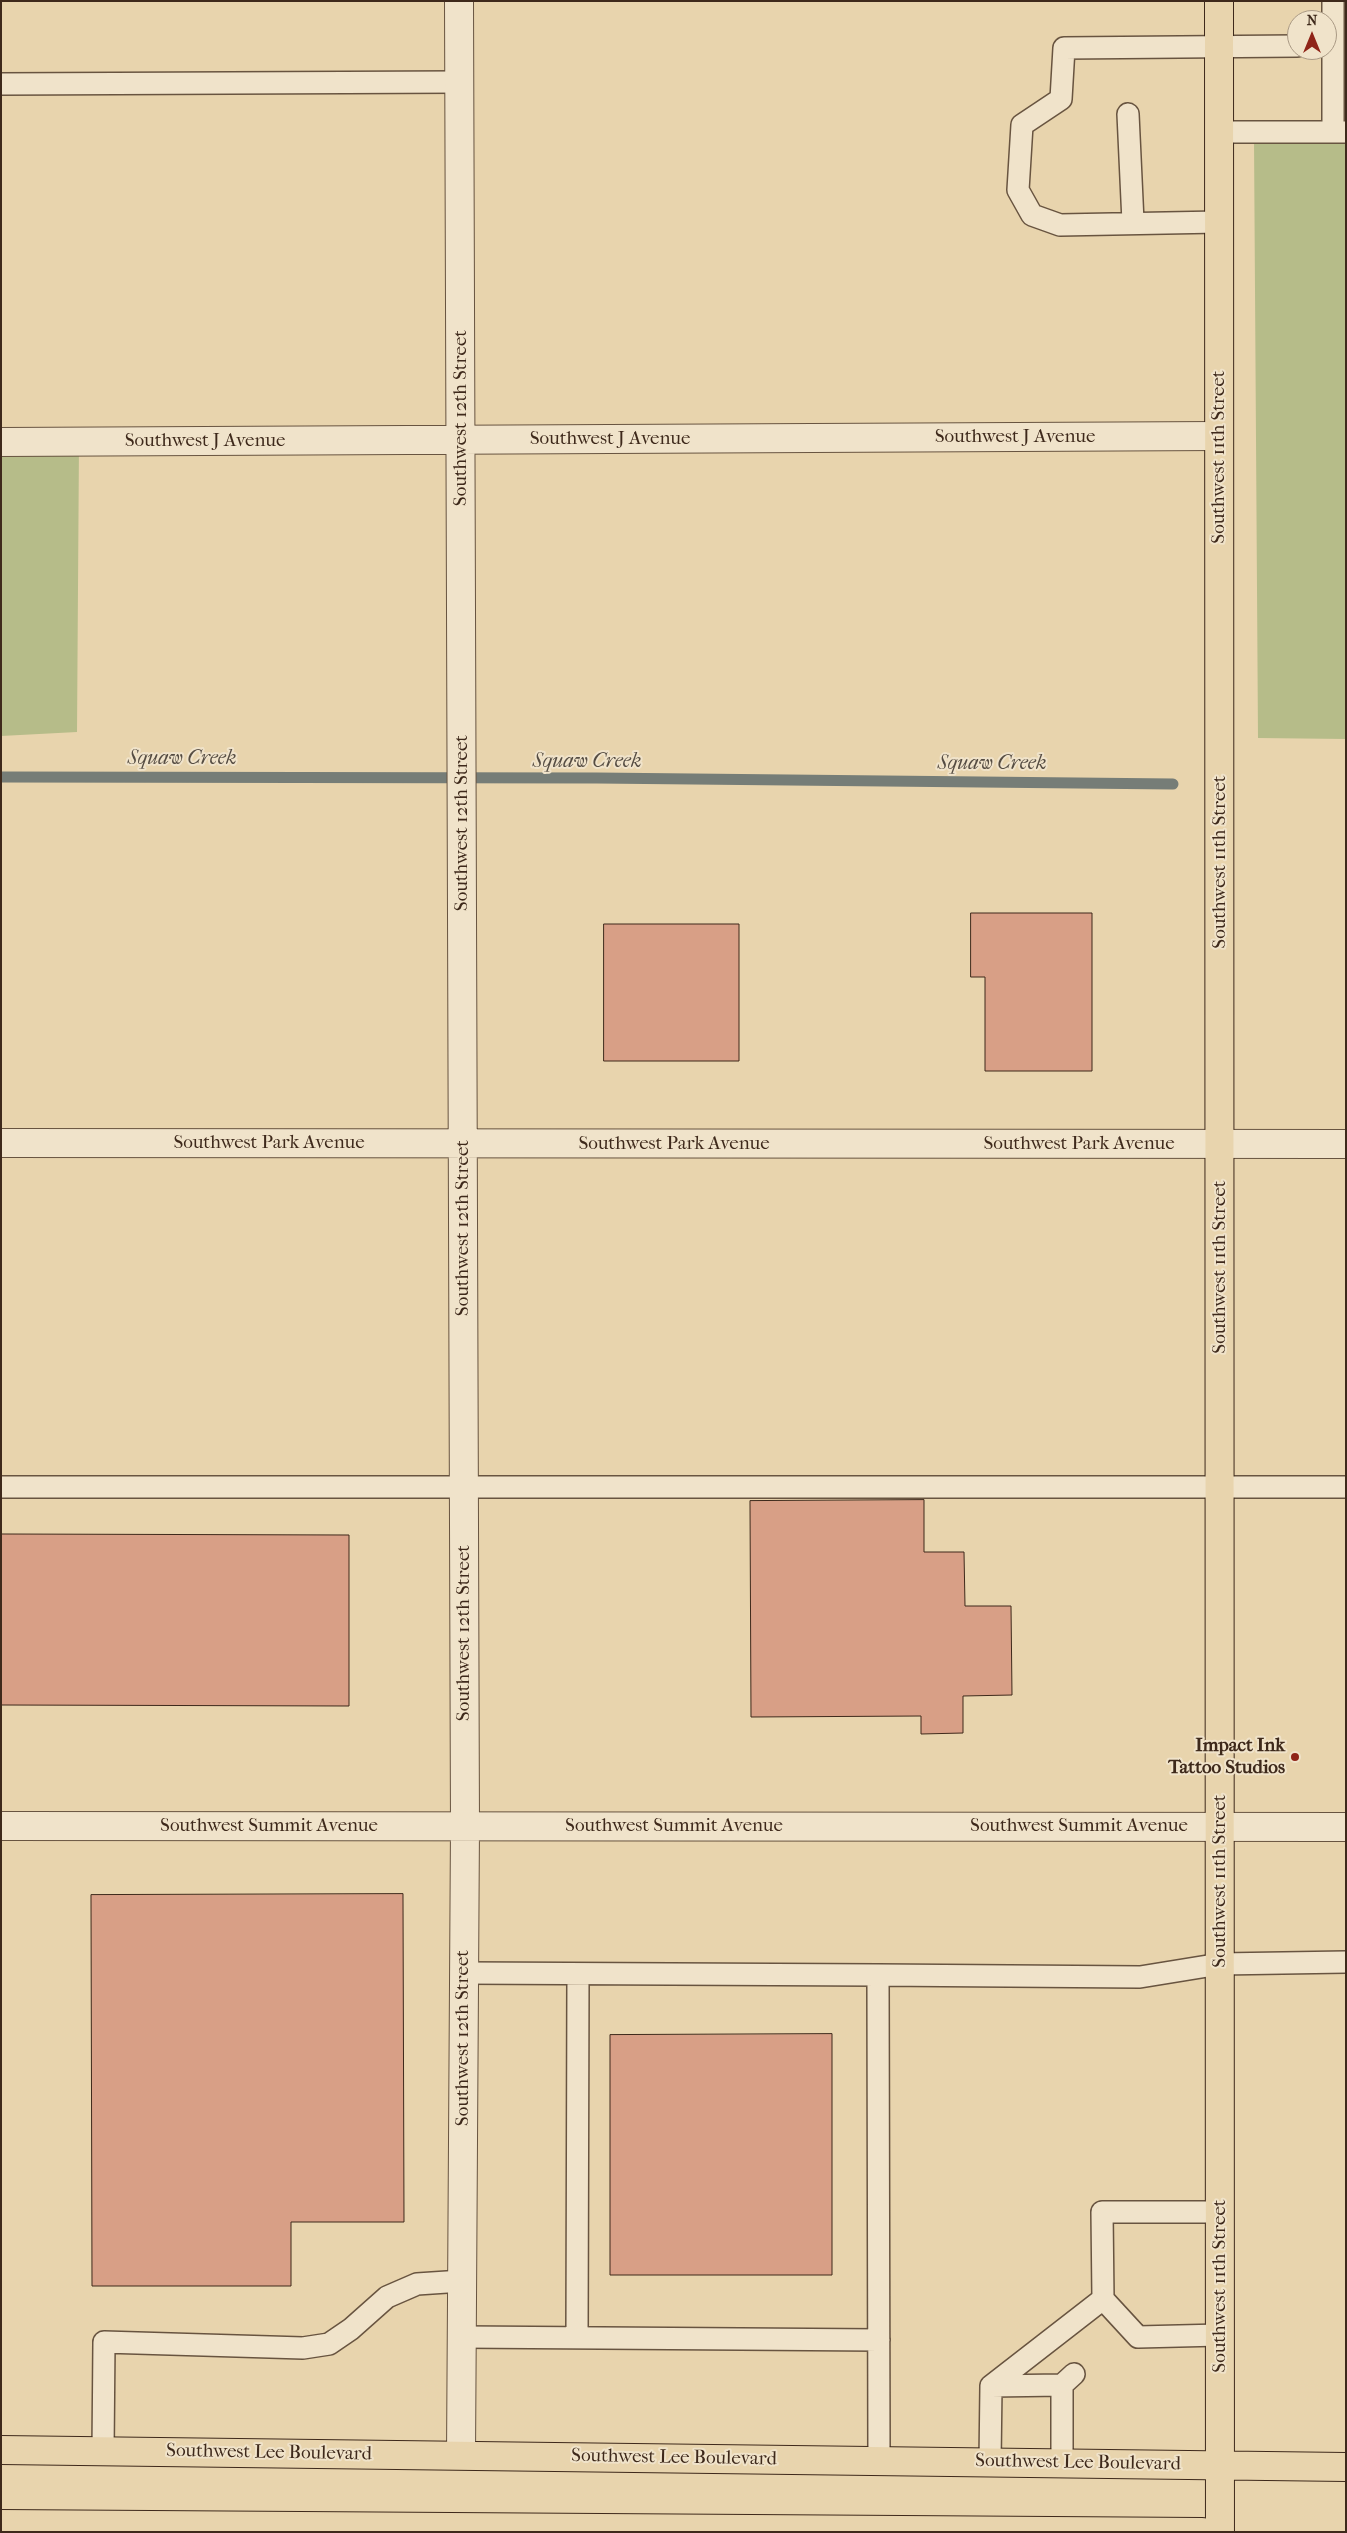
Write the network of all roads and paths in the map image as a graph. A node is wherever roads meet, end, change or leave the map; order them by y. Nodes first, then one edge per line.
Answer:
1 (459, 1) edge
2 (1219, 1) edge
3 (1287, 46) edge
4 (1219, 47) junction
5 (1332, 60) edge
6 (460, 82) junction
7 (1, 84) edge
8 (1128, 114) dead end
9 (1219, 132) junction
10 (1340, 132) edge
11 (1133, 222) junction
12 (1219, 222) junction
13 (1219, 436) junction
14 (460, 440) junction
15 (1, 442) edge
16 (1, 1143) edge
17 (463, 1143) junction
18 (1220, 1144) junction
19 (1346, 1144) edge
20 (464, 1486) junction
21 (1, 1487) edge
22 (1220, 1487) junction
23 (1346, 1487) edge
24 (1, 1826) edge
25 (465, 1826) junction
26 (1220, 1826) junction
27 (1346, 1827) edge
28 (1346, 1962) edge
29 (1220, 1964) junction
30 (464, 1974) junction
31 (578, 1974) junction
32 (878, 1975) junction
33 (1220, 2212) junction
34 (462, 2281) junction
35 (1103, 2299) junction
36 (1220, 2335) junction
37 (462, 2337) junction
38 (577, 2338) junction
39 (878, 2340) junction
40 (991, 2386) junction
41 (1, 2450) edge
42 (103, 2451) junction
43 (461, 2456) junction
44 (878, 2461) junction
45 (990, 2462) junction
46 (1062, 2463) junction
47 (1220, 2465) junction
48 (1346, 2467) edge
49 (1, 2524) edge
50 (418, 2529) edge
51 (805, 2530) edge
52 (917, 2531) edge
53 (1202, 2532) edge
54 (1220, 2532) edge

1 - 6 street, Southwest 12th Street
2 - 4 main road, Southwest 11th Street
3 - 4 lane
4 - 9 main road, Southwest 11th Street
4 - 11 lane
5 - 10 lane
6 - 7 lane
6 - 14 street, Southwest 12th Street
8 - 11 lane
9 - 10 lane
9 - 12 main road, Southwest 11th Street
11 - 12 lane
12 - 13 main road, Southwest 11th Street
13 - 14 street, Southwest J Avenue
13 - 18 main road, Southwest 11th Street
14 - 15 street, Southwest J Avenue
14 - 17 street, Southwest 12th Street
16 - 17 street, Southwest Park Avenue
17 - 18 street, Southwest Park Avenue
17 - 20 street, Southwest 12th Street
18 - 19 street, Southwest Park Avenue
18 - 22 main road, Southwest 11th Street
20 - 21 lane
20 - 22 lane
20 - 25 street, Southwest 12th Street
22 - 23 lane
22 - 26 main road, Southwest 11th Street
24 - 25 street, Southwest Summit Avenue
25 - 26 street, Southwest Summit Avenue
25 - 30 street, Southwest 12th Street
26 - 27 street, Southwest Summit Avenue
26 - 29 main road, Southwest 11th Street
28 - 29 lane
29 - 32 lane
29 - 33 main road, Southwest 11th Street
30 - 31 lane
30 - 34 street, Southwest 12th Street
31 - 32 lane
31 - 38 lane
32 - 39 lane
33 - 35 lane
33 - 36 main road, Southwest 11th Street
34 - 37 street, Southwest 12th Street
34 - 42 lane
35 - 36 lane
35 - 40 lane
36 - 47 main road, Southwest 11th Street
37 - 38 lane
37 - 43 street, Southwest 12th Street
38 - 39 lane
39 - 44 lane
40 - 45 lane
40 - 46 lane
41 - 42 main road, Southwest Lee Boulevard
42 - 43 main road, Southwest Lee Boulevard
43 - 44 main road, Southwest Lee Boulevard
44 - 45 main road, Southwest Lee Boulevard
45 - 46 main road, Southwest Lee Boulevard
46 - 47 main road, Southwest Lee Boulevard
47 - 48 main road, Southwest Lee Boulevard
47 - 54 main road, Southwest 11th Street
49 - 50 main road
50 - 51 main road
51 - 52 main road
52 - 53 main road

